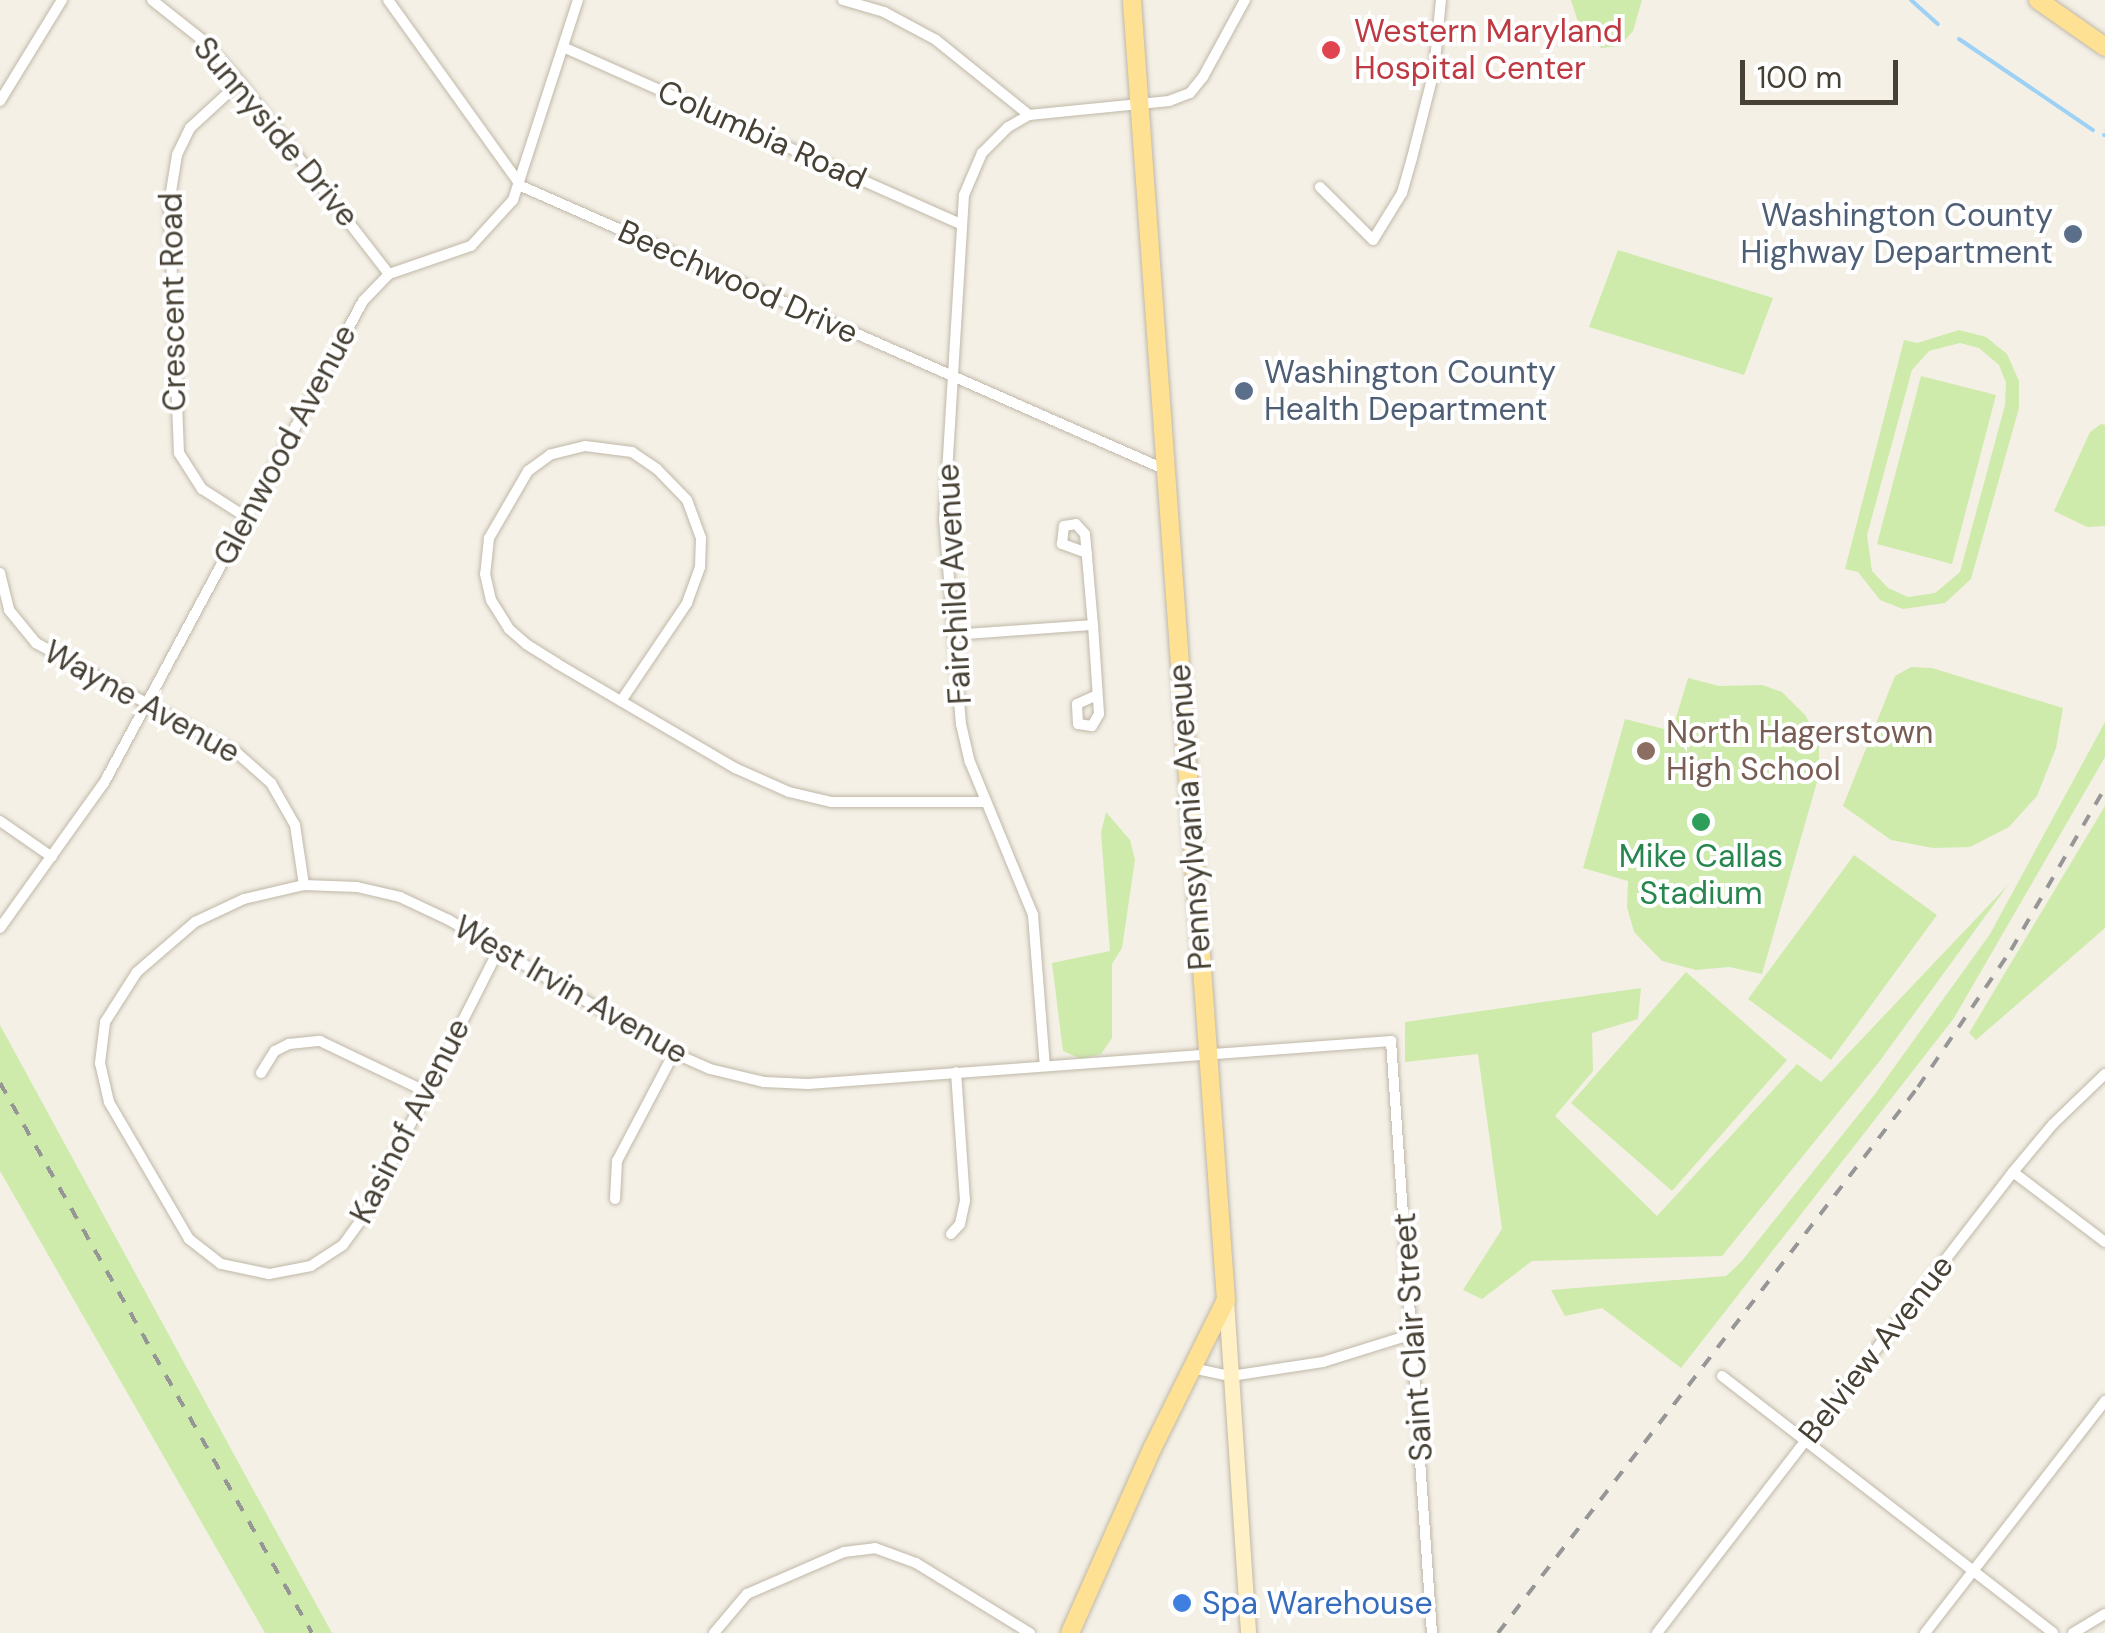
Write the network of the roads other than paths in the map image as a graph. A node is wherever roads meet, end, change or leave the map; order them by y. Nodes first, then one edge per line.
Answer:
1 (62, 0) edge
2 (152, 0) edge
3 (388, 0) edge
4 (578, 0) edge
5 (843, 0) edge
6 (1132, 0) edge
7 (1245, 0) edge
8 (1441, 0) edge
9 (2038, 0) edge
10 (564, 47) junction
11 (2105, 48) edge
12 (240, 82) junction
13 (0, 101) edge
14 (1138, 104) junction
15 (1029, 115) junction
16 (520, 186) junction
17 (1320, 187) dead end
18 (960, 224) junction
19 (389, 274) junction
20 (951, 376) junction
21 (1164, 470) junction
22 (246, 516) junction
23 (1087, 553) dead end
24 (0, 574) edge
25 (1093, 625) junction
26 (953, 635) junction
27 (1098, 694) dead end
28 (621, 701) junction
29 (146, 704) junction
30 (986, 802) junction
31 (0, 821) edge
32 (52, 857) junction
33 (304, 885) junction
34 (0, 928) edge
35 (498, 951) junction
36 (137, 972) joint
37 (1391, 1040) joint
38 (674, 1053) junction
39 (1207, 1054) junction
40 (1044, 1066) junction
41 (956, 1072) junction
42 (261, 1073) dead end
43 (2105, 1074) edge
44 (424, 1091) junction
45 (2013, 1172) junction
46 (615, 1199) dead end
47 (951, 1234) dead end
48 (2105, 1242) edge
49 (1226, 1300) junction
50 (1413, 1334) junction
51 (1192, 1368) junction
52 (1231, 1376) junction
53 (1722, 1376) dead end
54 (2105, 1400) edge
55 (1804, 1442) junction
56 (1973, 1572) junction
57 (2105, 1614) edge
58 (714, 1633) edge
59 (1030, 1633) edge
60 (1070, 1633) edge
61 (1248, 1633) edge
62 (1432, 1633) edge
63 (1656, 1633) edge
64 (1926, 1633) edge
65 (2053, 1633) edge
66 (2074, 1633) edge

1 - 13 street
2 - 12 street, Sunnyside Drive
3 - 16 street
4 - 10 street
5 - 15 street
6 - 14 main road, Pennsylvania Avenue
7 - 14 street
8 - 17 street
9 - 11 main road
10 - 16 street
10 - 18 street, Columbia Road
12 - 19 street, Sunnyside Drive
12 - 22 street, Crescent Road
14 - 15 street
14 - 21 main road, Pennsylvania Avenue
15 - 18 street, Fairchild Avenue
16 - 19 street
16 - 20 street, Beechwood Drive
18 - 20 street, Fairchild Avenue
19 - 22 street, Glenwood Avenue
20 - 21 street, Beechwood Drive
20 - 26 street, Fairchild Avenue
21 - 39 main road, Pennsylvania Avenue
22 - 29 street, Glenwood Avenue
23 - 25 street
24 - 29 street, Wayne Avenue
25 - 26 street
25 - 27 street
26 - 30 street, Fairchild Avenue
28 - 28 street
28 - 30 street
29 - 32 street, Glenwood Avenue
29 - 33 street, Wayne Avenue
30 - 40 street, Fairchild Avenue
31 - 32 street
32 - 34 street, Glenwood Avenue
33 - 35 street, West Irvin Avenue
33 - 36 street, West Irvin Avenue
35 - 38 street, West Irvin Avenue
35 - 44 street, Kasinof Avenue
36 - 44 street, Kasinof Avenue
37 - 39 street, West Irvin Avenue
37 - 50 street, Saint Clair Street
38 - 41 street, West Irvin Avenue
38 - 46 street
39 - 40 street, West Irvin Avenue
39 - 49 main road, Pennsylvania Avenue
40 - 41 street, West Irvin Avenue
41 - 47 street
42 - 44 street
43 - 45 street, Belview Avenue
45 - 48 street
45 - 55 street, Belview Avenue
49 - 51 main road
49 - 52 main road, Pennsylvania Avenue
50 - 52 street
50 - 62 street, Saint Clair Street
51 - 52 street
51 - 60 main road
52 - 61 main road, Pennsylvania Avenue
53 - 55 street
54 - 56 street
55 - 56 street
55 - 63 street, Belview Avenue
56 - 64 street
56 - 65 street
57 - 66 street
58 - 59 street

